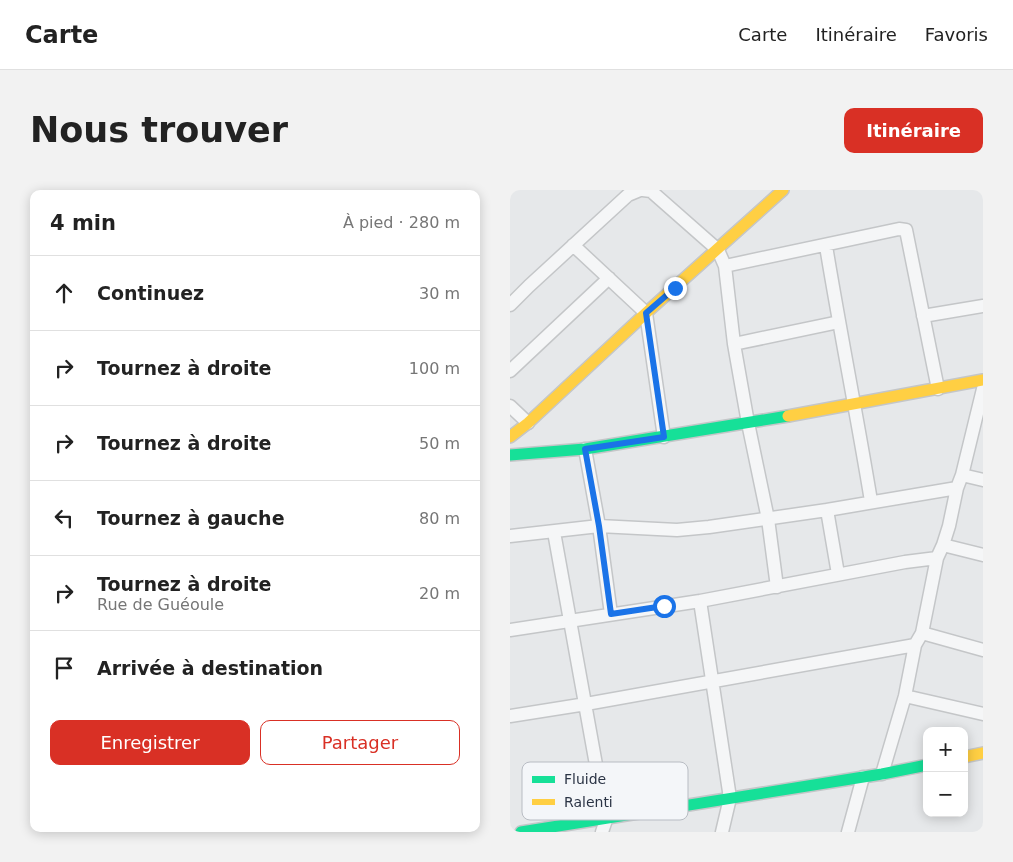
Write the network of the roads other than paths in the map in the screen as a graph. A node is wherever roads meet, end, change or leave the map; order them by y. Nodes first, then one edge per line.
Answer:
1 (641, 190) edge
2 (783, 190) edge
3 (574, 245) junction
4 (826, 246) junction
5 (718, 250) junction
6 (725, 266) junction
7 (609, 278) junction
8 (510, 305) edge
9 (983, 306) edge
10 (646, 313) junction
11 (923, 316) junction
12 (839, 322) junction
13 (734, 344) junction
14 (510, 371) edge
15 (983, 380) edge
16 (938, 389) junction
17 (983, 389) edge
18 (855, 405) junction
19 (510, 406) edge
20 (528, 423) junction
21 (748, 423) junction
22 (510, 437) edge
23 (664, 437) junction
24 (585, 449) junction
25 (510, 455) edge
26 (962, 474) junction
27 (983, 480) edge
28 (957, 488) junction
29 (871, 501) junction
30 (826, 510) junction
31 (768, 519) junction
32 (599, 526) junction
33 (554, 532) junction
34 (510, 536) edge
35 (944, 545) junction
36 (983, 556) edge
37 (937, 558) junction
38 (838, 574) junction
39 (778, 587) junction
40 (700, 600) junction
41 (611, 614) junction
42 (570, 621) junction
43 (510, 630) edge
44 (922, 633) junction
45 (915, 645) junction
46 (983, 650) edge
47 (712, 682) junction
48 (905, 696) junction
49 (586, 704) junction
50 (983, 714) edge
51 (510, 716) edge
52 (983, 753) edge
53 (968, 756) edge
54 (595, 762) edge
55 (923, 766) edge
56 (882, 774) junction
57 (863, 777) junction
58 (730, 798) junction
59 (688, 807) edge
60 (631, 820) edge
61 (604, 826) edge
62 (521, 832) edge
63 (722, 832) edge
64 (848, 832) edge

1 - 3 street
1 - 5 street
2 - 5 street
3 - 7 street
3 - 8 street
4 - 6 street
4 - 11 street
4 - 12 street
5 - 6 street
5 - 10 street
6 - 13 street
7 - 10 street
7 - 14 street
9 - 11 street
10 - 20 street
10 - 23 street
11 - 16 street
12 - 13 street
12 - 18 street
13 - 21 street
15 - 16 street
16 - 18 street
17 - 26 street
18 - 21 street
18 - 29 street
19 - 20 street
20 - 22 street
21 - 23 street
21 - 31 street
23 - 24 street
24 - 25 street
24 - 32 street
26 - 27 street
26 - 28 street
28 - 29 street
28 - 35 street
29 - 30 street
30 - 31 street
30 - 38 street
31 - 32 street
31 - 39 street
32 - 33 street
32 - 41 street
33 - 34 street
33 - 42 street
35 - 36 street
35 - 37 street
37 - 38 street
37 - 44 street
38 - 39 street
39 - 40 street
40 - 41 street
40 - 47 street
41 - 42 street
42 - 43 street
42 - 49 street
44 - 45 street
44 - 46 street
45 - 47 street
45 - 48 street
47 - 49 street
47 - 58 street
48 - 50 street
48 - 56 street
49 - 51 street
49 - 54 street
52 - 53 street
55 - 56 street
56 - 57 street
57 - 58 street
57 - 64 street
58 - 59 street
58 - 63 street
60 - 61 street
61 - 62 street

